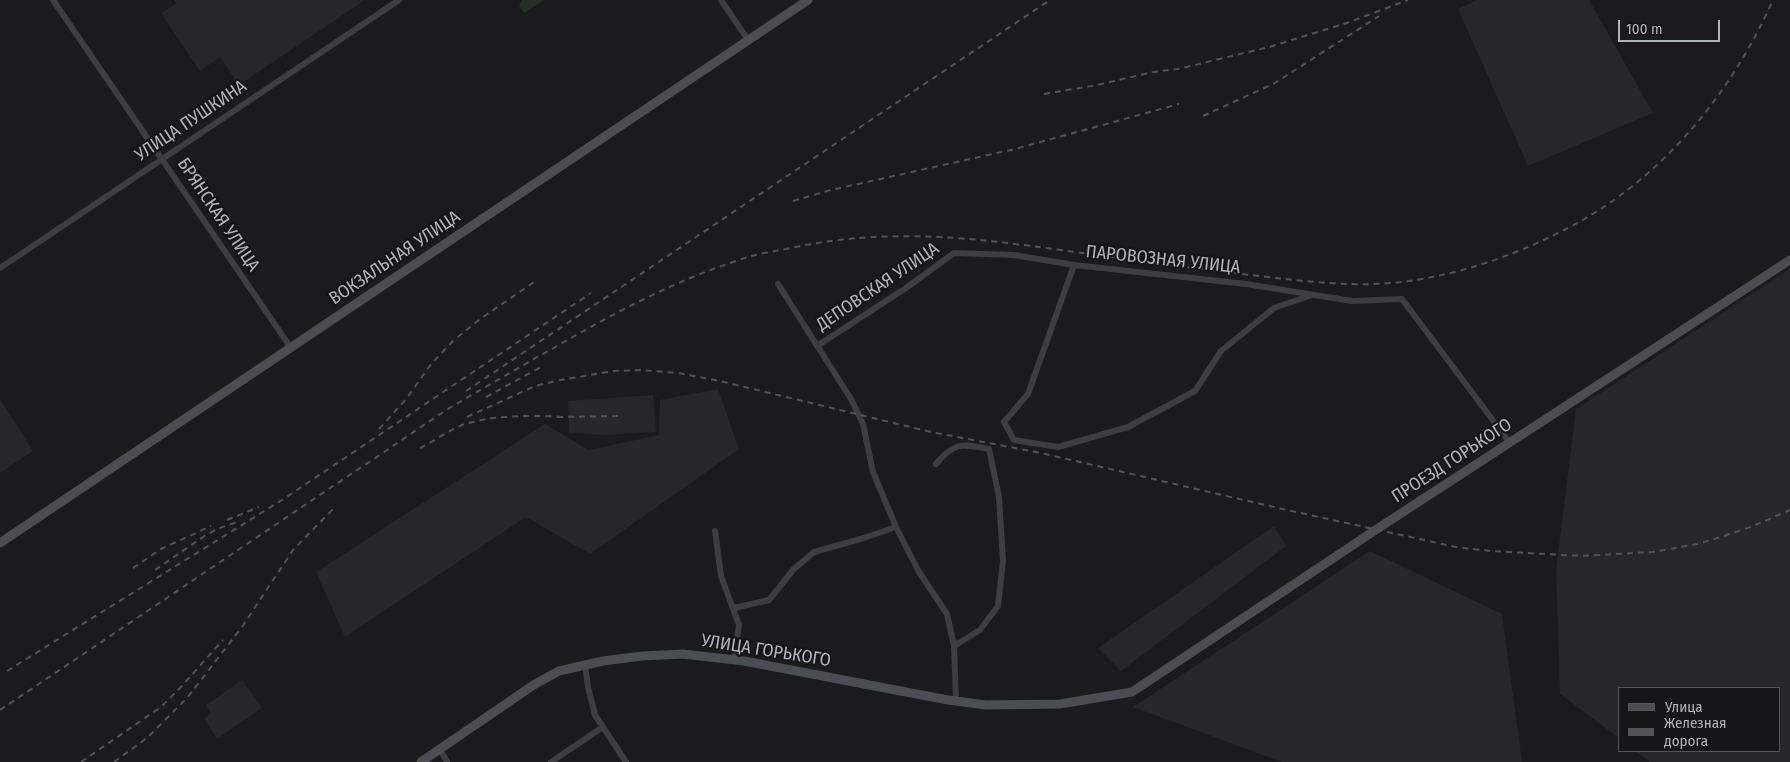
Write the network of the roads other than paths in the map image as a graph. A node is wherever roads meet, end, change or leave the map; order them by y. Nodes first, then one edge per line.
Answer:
1 (54, 0) edge
2 (398, 0) edge
3 (721, 0) edge
4 (808, 0) edge
5 (748, 40) junction
6 (162, 158) junction
7 (1790, 260) edge
8 (1074, 265) junction
9 (0, 268) edge
10 (778, 284) dead end
11 (1314, 295) junction
12 (817, 346) junction
13 (291, 348) junction
14 (1508, 444) junction
15 (936, 464) dead end
16 (896, 527) junction
17 (715, 532) dead end
18 (0, 544) edge
19 (734, 608) junction
20 (954, 646) junction
21 (734, 660) junction
22 (585, 665) junction
23 (1132, 692) joint
24 (956, 700) junction
25 (603, 726) junction
26 (440, 749) junction
27 (421, 762) edge
28 (447, 762) edge
29 (551, 762) edge
30 (626, 762) edge

1 - 6 street, БРЯНСКАЯ УЛИЦА
2 - 6 street, УЛИЦА ПУШКИНА
3 - 5 street
4 - 5 main road, ВОКЗАЛЬНАЯ УЛИЦА
5 - 13 main road, ВОКЗАЛЬНАЯ УЛИЦА
6 - 9 street, УЛИЦА ПУШКИНА
6 - 13 street, БРЯНСКАЯ УЛИЦА
7 - 14 main road, ПРОЕЗД ГОРЬКОГО
8 - 11 street, ПАРОВОЗНАЯ УЛИЦА
8 - 11 street, ПАРОВОЗНАЯ УЛИЦА
8 - 12 street, ДЕПОВСКАЯ УЛИЦА
10 - 12 street
11 - 14 street, ПАРОВОЗНАЯ УЛИЦА
12 - 16 street
13 - 18 main road, ВОКЗАЛЬНАЯ УЛИЦА
14 - 23 main road, ПРОЕЗД ГОРЬКОГО
15 - 20 street
16 - 19 street
16 - 20 street
17 - 19 street
19 - 21 street
20 - 24 street
21 - 22 main road, УЛИЦА ГОРЬКОГО
21 - 24 main road, УЛИЦА ГОРЬКОГО
22 - 25 street
22 - 26 main road, УЛИЦА ГОРЬКОГО
23 - 24 main road, УЛИЦА ГОРЬКОГО
25 - 29 street
25 - 30 street
26 - 27 main road, УЛИЦА ГОРЬКОГО
26 - 28 street

